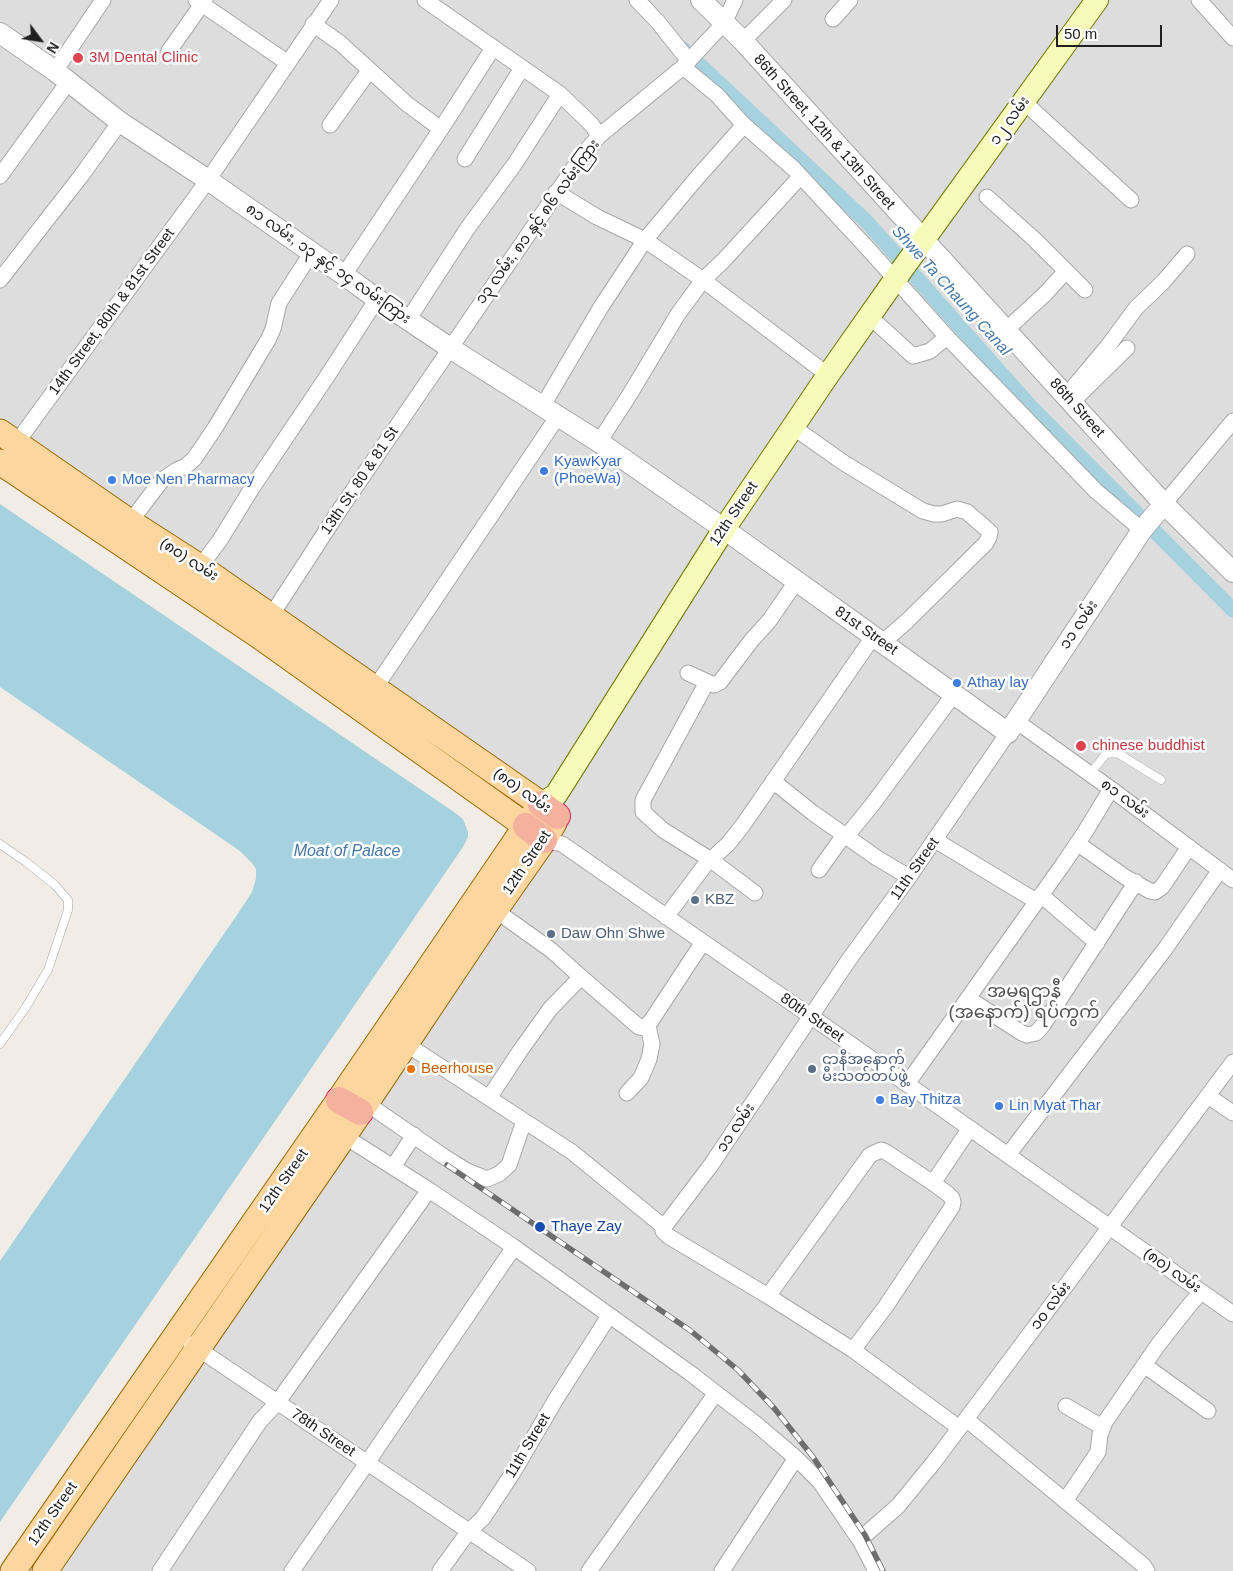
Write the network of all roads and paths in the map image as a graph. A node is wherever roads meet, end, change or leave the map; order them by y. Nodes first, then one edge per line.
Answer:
1 (103, 0) edge
2 (331, 0) edge
3 (425, 0) edge
4 (637, 0) edge
5 (701, 0) edge
6 (735, 0) edge
7 (784, 0) edge
8 (850, 0) edge
9 (1097, 0) edge
10 (1199, 0) edge
11 (201, 2) edge
12 (833, 19) dead end
13 (724, 23) junction
14 (313, 24) junction
15 (0, 33) edge
16 (1233, 38) edge
17 (742, 41) junction
18 (493, 48) junction
19 (169, 51) dead end
20 (288, 63) junction
21 (686, 64) junction
22 (522, 68) junction
23 (369, 71) junction
24 (62, 76) junction
25 (560, 94) junction
26 (1024, 102) junction
27 (120, 122) junction
28 (744, 124) junction
29 (330, 125) dead end
30 (441, 129) junction
31 (600, 136) junction
32 (465, 159) dead end
33 (0, 176) edge
34 (800, 177) junction
35 (208, 180) junction
36 (556, 192) junction
37 (987, 197) dead end
38 (1131, 200) dead end
39 (645, 240) junction
40 (312, 252) junction
41 (1187, 254) dead end
42 (908, 262) junction
43 (1066, 272) junction
44 (344, 274) junction
45 (0, 280) edge
46 (703, 280) junction
47 (1084, 290) dead end
48 (377, 299) junction
49 (869, 316) junction
50 (408, 320) junction
51 (1006, 330) junction
52 (947, 337) junction
53 (450, 348) junction
54 (1128, 348) dead end
55 (828, 374) junction
56 (1069, 399) junction
57 (550, 412) junction
58 (1233, 421) edge
59 (793, 427) junction
60 (598, 442) junction
61 (4, 450) edge
62 (1164, 504) junction
63 (130, 522) junction
64 (1147, 525) junction
65 (724, 529) junction
66 (200, 567) junction
67 (1233, 572) edge
68 (796, 582) junction
69 (265, 625) junction
70 (877, 640) junction
71 (688, 673) dead end
72 (707, 682) junction
73 (375, 688) junction
74 (954, 694) junction
75 (1012, 727) junction
76 (1090, 774) junction
77 (1161, 780) dead end
78 (773, 781) junction
79 (1111, 789) junction
80 (551, 805) junction
81 (844, 835) junction
82 (544, 837) junction
83 (935, 840) junction
84 (1077, 843) junction
85 (0, 844) edge
86 (1189, 847) junction
87 (711, 860) junction
88 (819, 870) dead end
89 (1220, 870) junction
90 (909, 877) junction
91 (1233, 880) edge
92 (1136, 882) junction
93 (755, 893) dead end
94 (1039, 898) junction
95 (495, 910) junction
96 (666, 917) junction
97 (702, 942) junction
98 (1097, 943) junction
99 (581, 977) junction
100 (969, 999) junction
101 (812, 1017) junction
102 (648, 1026) junction
103 (0, 1044) edge
104 (406, 1044) junction
105 (1233, 1062) edge
106 (907, 1084) junction
107 (627, 1093) dead end
108 (1208, 1096) junction
109 (489, 1098) junction
110 (355, 1105) junction
111 (1233, 1114) edge
112 (524, 1121) junction
113 (970, 1128) junction
114 (414, 1135) junction
115 (344, 1136) junction
116 (1008, 1155) junction
117 (393, 1167) junction
118 (933, 1182) junction
119 (429, 1190) junction
120 (1110, 1227) junction
121 (666, 1232) junction
122 (514, 1247) junction
123 (1201, 1292) junction
124 (768, 1296) junction
125 (1233, 1314) edge
126 (609, 1316) junction
127 (187, 1341) junction
128 (853, 1350) junction
129 (1144, 1365) junction
130 (716, 1392) junction
131 (277, 1403) junction
132 (1066, 1406) dead end
133 (1208, 1411) dead end
134 (962, 1423) junction
135 (1102, 1427) junction
136 (796, 1458) junction
137 (368, 1463) junction
138 (1065, 1501) junction
139 (469, 1531) junction
140 (862, 1542) junction
141 (13, 1571) edge
142 (45, 1571) edge
143 (160, 1571) edge
144 (292, 1571) edge
145 (440, 1571) edge
146 (528, 1571) edge
147 (590, 1571) edge
148 (722, 1571) edge
149 (876, 1571) edge
150 (1147, 1571) edge

1 - 24 street
2 - 14 street, 14th Street, 80th & 81st Street
3 - 18 street
4 - 21 street
5 - 13 street, 86th Street, 12th & 13th Street
6 - 13 street, ၁၃ လမ်း, ၈၁ နှင့် ၈၆ လမ်းကြား
7 - 17 street
8 - 12 street
9 - 26 main road, ၁၂ လမ်း
10 - 16 street
11 - 19 street
11 - 20 street
13 - 17 street, 86th Street, 12th & 13th Street
13 - 21 street, ၁၃ လမ်း, ၈၁ နှင့် ၈၆ လမ်းကြား
14 - 20 street, 14th Street, 80th & 81st Street
14 - 23 street
15 - 24 street, ၈၁ လမ်း, ၁၃ နှင့် ၁၄ လမ်းကြား
17 - 42 street, 86th Street, 12th & 13th Street
18 - 22 street
18 - 30 street
20 - 35 street, 14th Street, 80th & 81st Street
21 - 28 street
21 - 31 street, ၁၃ လမ်း, ၈၁ နှင့် ၈၆ လမ်းကြား
22 - 25 street
22 - 32 street
23 - 29 street
23 - 30 street
24 - 27 street, ၈၁ လမ်း, ၁၃ နှင့် ၁၄ လမ်းကြား
24 - 33 street
25 - 31 street
25 - 50 street
26 - 38 street
26 - 42 main road, ၁၂ လမ်း
27 - 35 street, ၈၁ လမ်း, ၁၃ နှင့် ၁၄ လမ်းကြား
27 - 45 street
28 - 34 street
28 - 39 street
30 - 44 street
31 - 36 street, ၁၃ လမ်း, ၈၁ နှင့် ၈၆ လမ်းကြား
34 - 42 street
34 - 46 street
35 - 40 street, ၈၁ လမ်း, ၁၃ နှင့် ၁၄ လမ်းကြား
35 - 61 street, 14th Street, 80th & 81st Street
36 - 39 street
36 - 53 street, ၁၃ လမ်း, ၈၁ နှင့် ၈၆ လမ်းကြား
37 - 43 street
39 - 46 street
39 - 57 street
40 - 44 street, ၈၁ လမ်း, ၁၃ နှင့် ၁၄ လမ်းကြား
40 - 63 street
41 - 56 street
42 - 49 main road, 12th Street
42 - 51 street, 86th Street
42 - 52 street
43 - 47 street
43 - 51 street
44 - 48 street, ၈၁ လမ်း, ၁၃ နှင့် ၁၄ လမ်းကြား
46 - 55 street
46 - 60 street
48 - 50 street, ၈၁ လမ်း, ၁၃ နှင့် ၁၄ လမ်းကြား
48 - 66 street
49 - 52 street
49 - 55 main road, 12th Street
50 - 53 street, ၈၁ လမ်း, ၁၃ နှင့် ၁၄ လမ်းကြား
51 - 56 street, 86th Street
52 - 64 street
53 - 57 street, ၈၁ လမ်း, ၁၃ နှင့် ၁၄ လမ်းကြား
53 - 69 street, 13th St, 80 & 81 St
54 - 56 street
55 - 59 main road, 12th Street
56 - 62 street, 86th Street
57 - 60 street, ၈၁ လမ်း, ၁၃ နှင့် ၁၄ လမ်းကြား
57 - 73 street
58 - 62 street
59 - 65 main road, 12th Street
59 - 70 street
60 - 65 street, 81st Street
61 - 63 main road, (၈၀) လမ်း
61 - 69 main road, (၈၀) လမ်း
62 - 64 street
62 - 67 street, 86th Street
63 - 66 main road, (၈၀) လမ်း
64 - 75 street, ၁၁ လမ်း
65 - 68 street, 81st Street
65 - 80 main road, 12th Street
66 - 69 main road, (၈၀) လမ်း
68 - 70 street, 81st Street
68 - 72 street
69 - 73 main road, (၈၀) လမ်း
69 - 82 main road, (၈၀) လမ်း
70 - 74 street, 81st Street
70 - 78 street
71 - 72 street
72 - 87 street
73 - 80 main road, (၈၀) လမ်း
74 - 75 street, 81st Street
74 - 81 street
75 - 76 street, ၈၁ လမ်း
75 - 83 street, 11th Street
76 - 77 lane
76 - 79 street, ၈၁ လမ်း
78 - 81 street
78 - 87 street
79 - 84 street
79 - 86 street, ၈၁ လမ်း
80 - 82 main road, 12th Street
80 - 82 street, (၈၀) လမ်း
81 - 88 street
81 - 90 street
82 - 95 main road, 12th Street
82 - 96 street, 80th Street
82 - 110 main road, 12th Street
83 - 90 street, 11th Street
83 - 94 street
84 - 92 street
84 - 94 street
85 - 103 lane
86 - 89 street, ၈၁ လမ်း
86 - 92 street
87 - 93 street
87 - 96 street
89 - 91 street, ၈၁ လမ်း
89 - 116 street
90 - 101 street, 11th Street
92 - 98 street
94 - 98 street
94 - 100 street
95 - 99 street
95 - 104 main road, 12th Street
96 - 97 street, 80th Street
97 - 101 street, 80th Street
97 - 102 street
98 - 100 street
99 - 102 street
99 - 109 street
100 - 106 street
101 - 106 street, 80th Street
101 - 121 street, ၁၁ လမ်း
102 - 107 street
104 - 109 street
104 - 110 main road, 12th Street
105 - 108 street, ၁၀ လမ်း
106 - 113 street, 80th Street
108 - 111 street
108 - 120 street, ၁၀ လမ်း
109 - 112 street
110 - 114 street
110 - 115 main road, 12th Street
110 - 127 main road, 12th Street
112 - 114 street
112 - 121 street
113 - 116 street, 80th Street
113 - 118 street
114 - 117 street
115 - 117 street
115 - 127 main road, 12th Street
116 - 120 street, 80th Street
117 - 119 street
118 - 124 street
118 - 128 street
119 - 122 street
119 - 131 street
120 - 123 street, (၈၀) လမ်း
120 - 134 street, ၁၀ လမ်း
121 - 124 street
122 - 126 street
122 - 137 street
123 - 125 street, (၈၀) လမ်း
123 - 129 street
124 - 128 street
126 - 130 street
126 - 139 street, 11th Street
127 - 131 street, 78th Street
127 - 141 main road, 12th Street
127 - 142 main road, 12th Street
128 - 134 street
129 - 133 street
129 - 135 street
130 - 136 street
130 - 147 street
131 - 137 street, 78th Street
131 - 143 street
132 - 135 street
134 - 138 street
134 - 140 street, ၁၀ လမ်း
135 - 138 street
136 - 140 street
136 - 148 street
137 - 139 street, 78th Street
137 - 144 street
138 - 150 street
139 - 145 street, 11th Street
139 - 146 street, 78th Street
140 - 149 street

